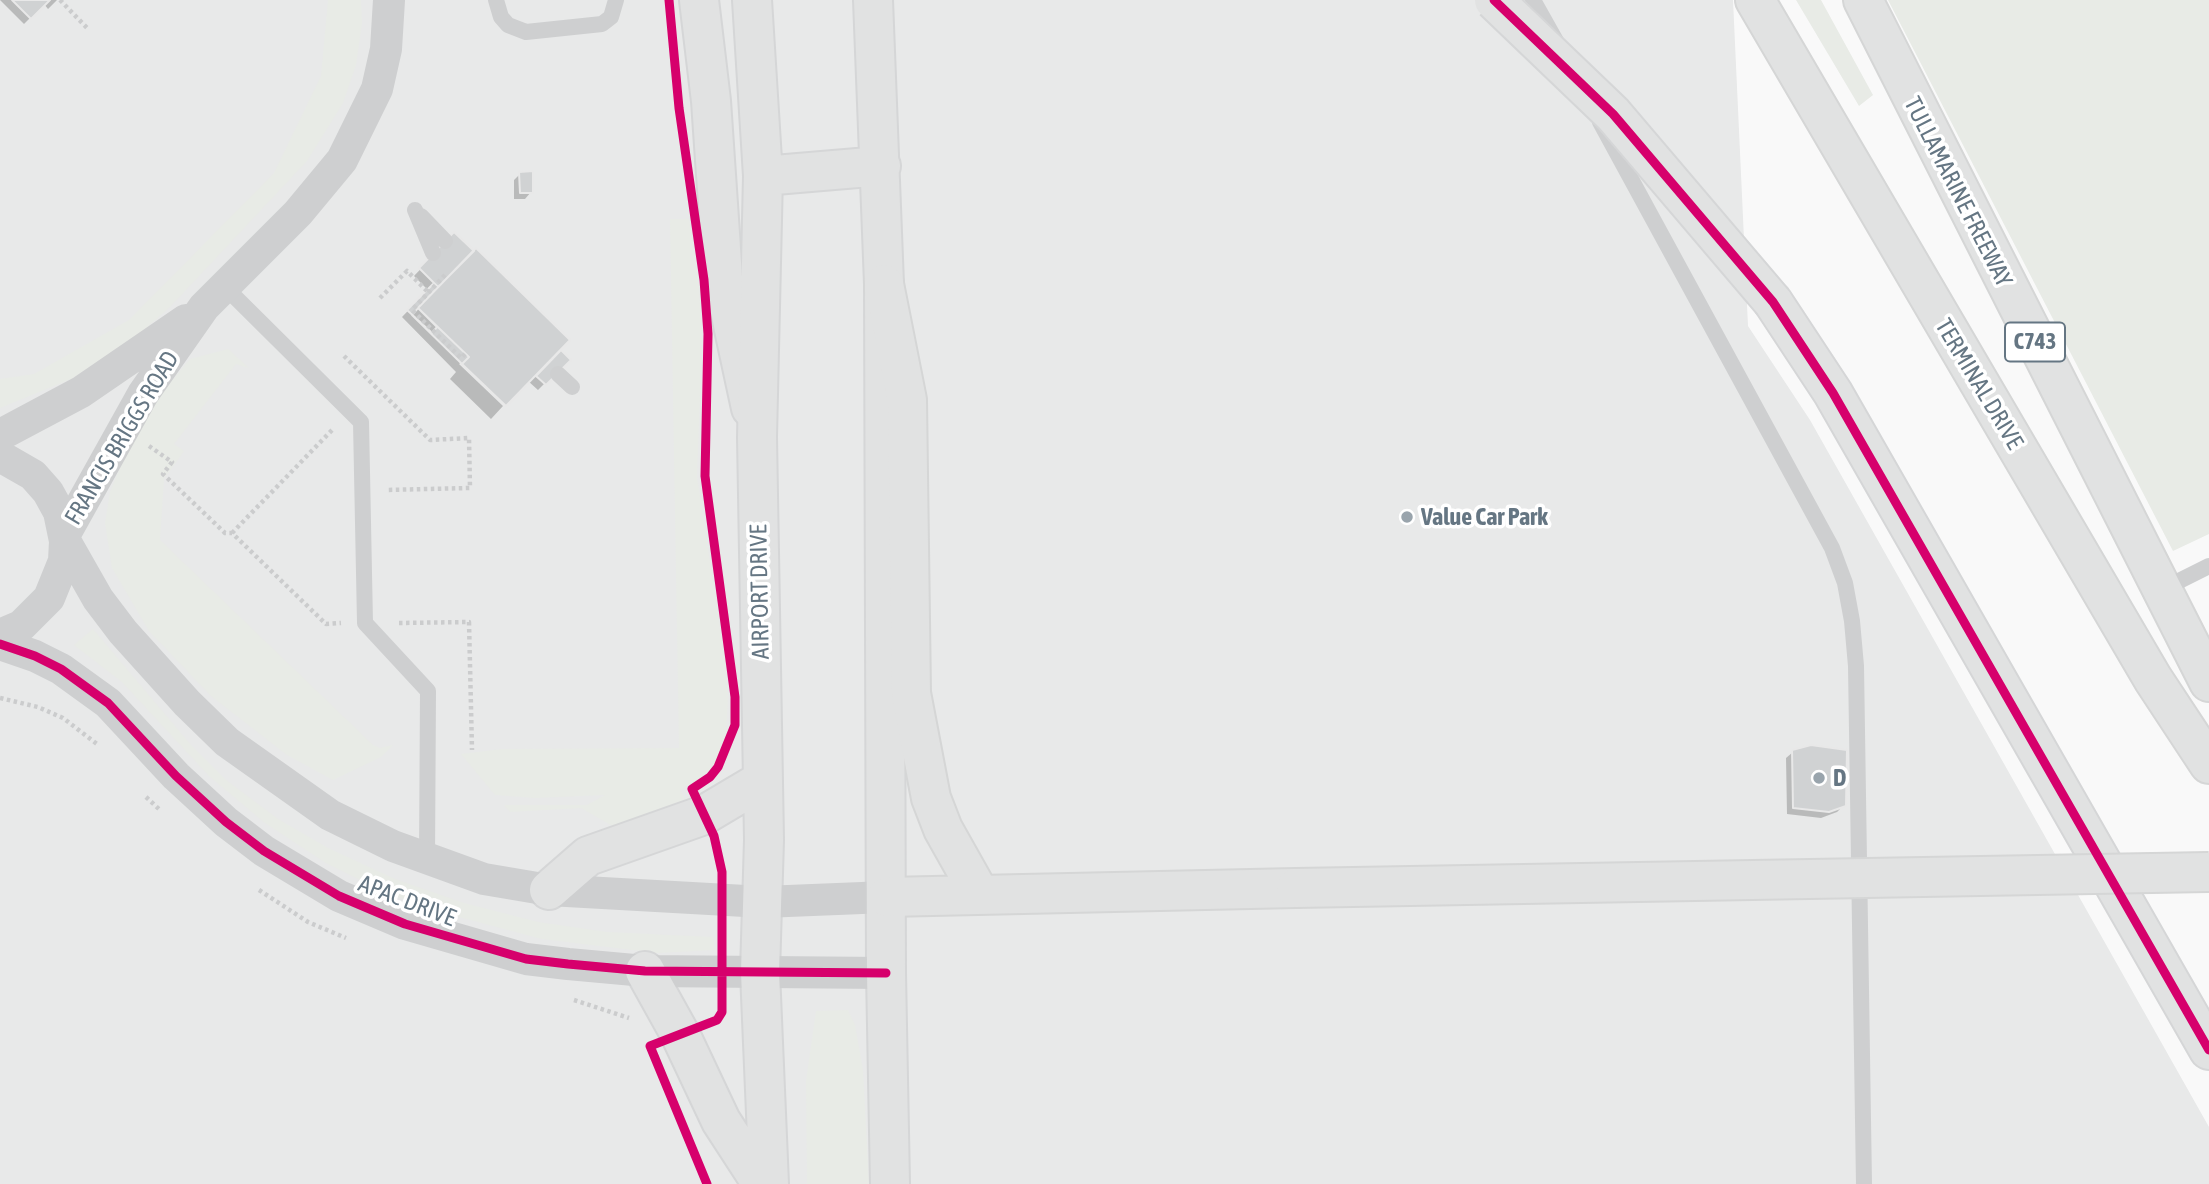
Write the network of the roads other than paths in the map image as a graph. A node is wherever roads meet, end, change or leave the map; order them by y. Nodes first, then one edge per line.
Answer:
1 (388, 0) edge
2 (496, 0) edge
3 (616, 0) edge
4 (699, 0) edge
5 (752, 0) edge
6 (873, 0) edge
7 (1494, 0) edge
8 (1533, 0) edge
9 (1755, 0) edge
10 (1863, 0) edge
11 (881, 166) junction
12 (762, 176) junction
13 (445, 241) dead end
14 (433, 253) dead end
15 (884, 284) junction
16 (214, 297) junction
17 (558, 374) dead end
18 (572, 387) dead end
19 (0, 435) edge
20 (757, 437) junction
21 (0, 456) edge
22 (65, 538) junction
23 (2209, 566) edge
24 (2161, 590) junction
25 (0, 635) edge
26 (0, 644) edge
27 (2209, 682) edge
28 (2209, 764) edge
29 (763, 780) junction
30 (427, 859) junction
31 (2209, 872) edge
32 (549, 890) junction
33 (979, 893) junction
34 (887, 897) junction
35 (763, 902) junction
36 (645, 971) junction
37 (760, 972) junction
38 (886, 973) junction
39 (2209, 1050) edge
40 (762, 1184) edge
41 (769, 1184) edge
42 (890, 1184) edge
43 (1864, 1184) edge

1 - 16 street, FRANCIS BRIGGS ROAD
2 - 3 lane
4 - 20 main road
5 - 12 main road, AIRPORT DRIVE
6 - 11 main road
7 - 39 main road, bridge
8 - 43 lane
9 - 28 main road, TERMINAL DRIVE
10 - 24 main road, TULLAMARINE FREEWAY / C743
11 - 12 main road
11 - 15 main road
12 - 20 main road, AIRPORT DRIVE
13 - 14 lane
15 - 33 main road
15 - 34 main road
16 - 19 street, FRANCIS BRIGGS ROAD
16 - 22 street, FRANCIS BRIGGS ROAD
16 - 30 lane
17 - 18 lane
20 - 29 main road, AIRPORT DRIVE
21 - 22 street, APAC DRIVE
22 - 25 street
22 - 30 street, APAC DRIVE
23 - 24 lane
24 - 27 main road, TULLAMARINE FREEWAY / C743
26 - 36 street, APAC DRIVE
29 - 32 main road
29 - 35 main road, AIRPORT DRIVE
30 - 32 street, APAC DRIVE
31 - 33 main road, bridge
32 - 35 street, APAC DRIVE
33 - 34 main road
34 - 35 street, APAC DRIVE
34 - 38 main road
35 - 37 main road, AIRPORT DRIVE
36 - 37 street, APAC DRIVE
36 - 40 main road
37 - 38 street, APAC DRIVE
37 - 41 main road, AIRPORT DRIVE
38 - 42 main road

